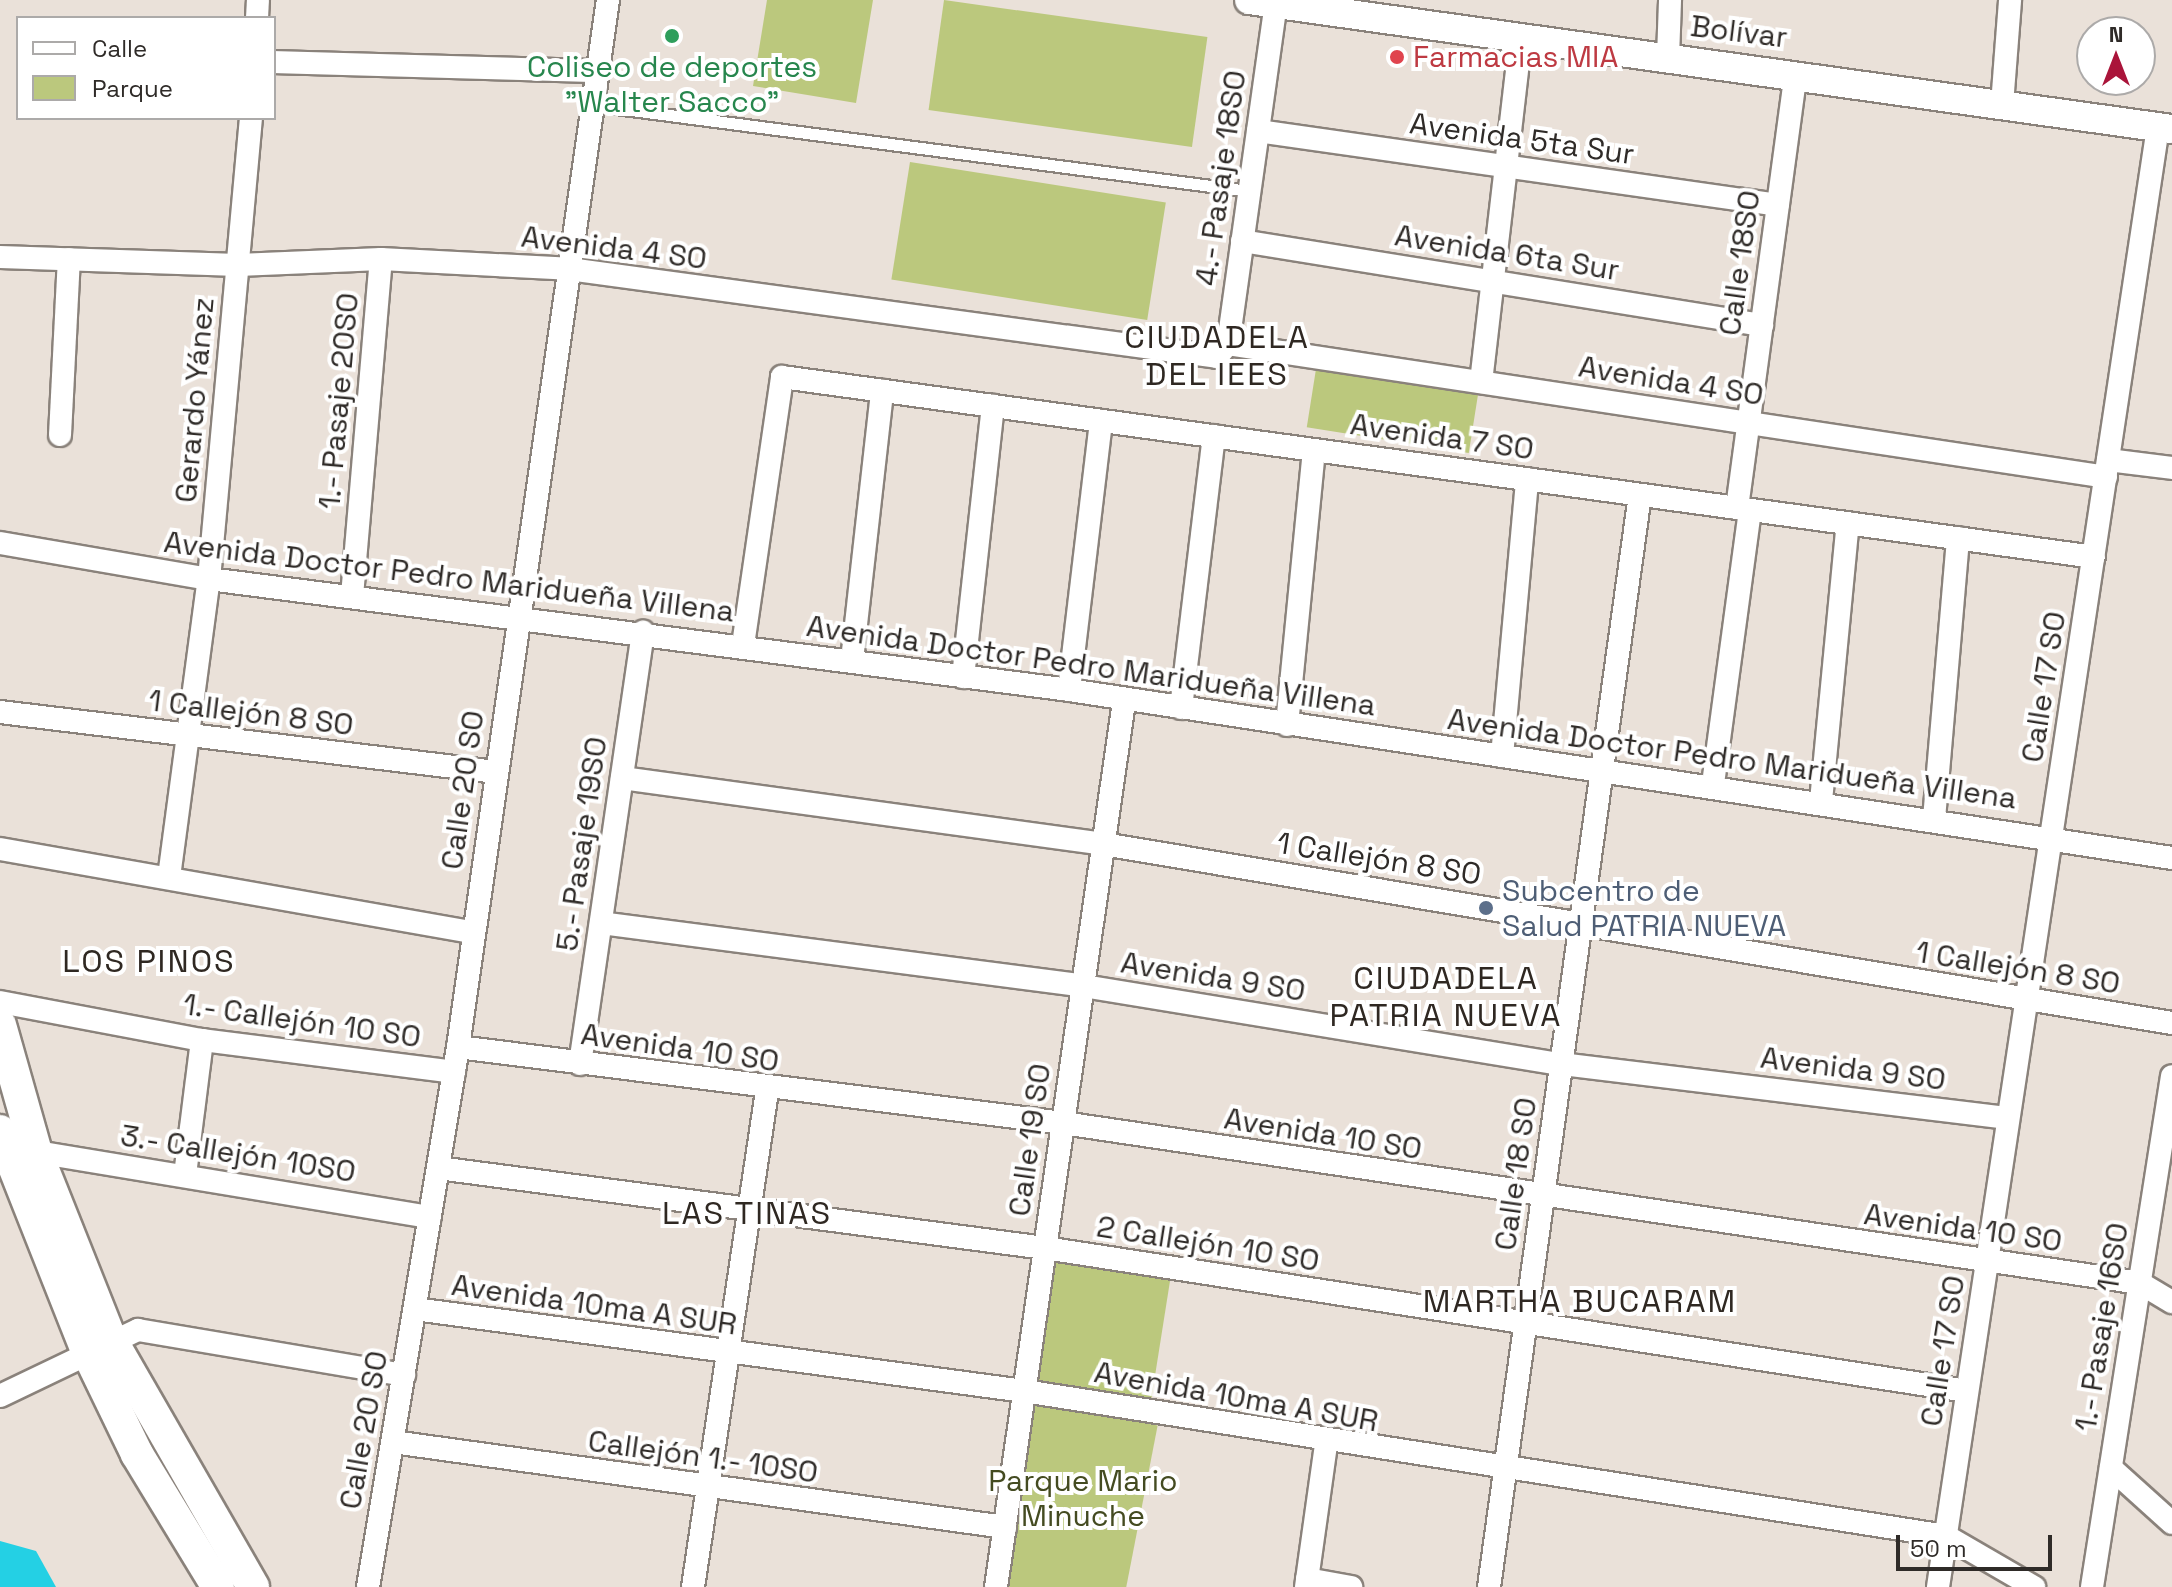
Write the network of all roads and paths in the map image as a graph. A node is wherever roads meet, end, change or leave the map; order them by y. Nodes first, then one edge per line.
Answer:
1 (608, 0) edge
2 (1670, 0) edge
3 (2010, 0) edge
4 (1263, 2) edge
5 (1354, 7) edge
6 (1521, 37) junction
7 (1668, 58) junction
8 (276, 62) edge
9 (599, 71) junction
10 (1796, 74) junction
11 (593, 105) junction
12 (2002, 105) junction
13 (251, 120) edge
14 (2165, 128) edge
15 (1258, 131) junction
16 (1507, 169) junction
17 (1249, 191) junction
18 (1778, 205) junction
19 (1242, 241) junction
20 (0, 257) edge
21 (69, 259) junction
22 (381, 259) junction
23 (238, 265) junction
24 (569, 269) junction
25 (1493, 281) junction
26 (1762, 325) junction
27 (1222, 350) junction
28 (1481, 382) junction
29 (882, 391) junction
30 (993, 406) junction
31 (1101, 421) junction
32 (1748, 423) junction
33 (60, 435) dead end
34 (1214, 436) junction
35 (1314, 450) junction
36 (2172, 468) edge
37 (2107, 469) junction
38 (1527, 479) junction
39 (1640, 495) junction
40 (1743, 509) junction
41 (1848, 523) junction
42 (1958, 538) junction
43 (0, 543) edge
44 (2094, 557) junction
45 (209, 579) junction
46 (352, 596) junction
47 (520, 618) junction
48 (643, 632) junction
49 (743, 645) junction
50 (852, 660) junction
51 (963, 677) junction
52 (1069, 690) junction
53 (1124, 702) junction
54 (1181, 708) junction
55 (0, 712) edge
56 (1287, 725) junction
57 (189, 736) junction
58 (1502, 756) junction
59 (1607, 770) junction
60 (496, 772) junction
61 (622, 778) junction
62 (1713, 784) junction
63 (1821, 801) junction
64 (1934, 819) junction
65 (2051, 835) junction
66 (1103, 844) junction
67 (0, 849) edge
68 (2172, 858) edge
69 (169, 877) junction
70 (1580, 922) junction
71 (601, 923) junction
72 (473, 932) junction
73 (1083, 986) junction
74 (2024, 1001) junction
75 (0, 1002) edge
76 (2172, 1023) edge
77 (0, 1025) edge
78 (202, 1040) junction
79 (458, 1047) junction
80 (580, 1064) junction
81 (1561, 1064) junction
82 (454, 1072) junction
83 (2172, 1076) edge
84 (767, 1091) junction
85 (2006, 1118) junction
86 (1063, 1123) junction
87 (0, 1131) edge
88 (2166, 1147) edge
89 (36, 1152) junction
90 (438, 1168) junction
91 (185, 1175) junction
92 (1543, 1199) junction
93 (747, 1213) junction
94 (430, 1217) junction
95 (1045, 1248) junction
96 (1987, 1261) junction
97 (2140, 1283) junction
98 (2172, 1302) edge
99 (415, 1309) junction
100 (1526, 1326) junction
101 (99, 1345) junction
102 (726, 1355) junction
103 (404, 1375) junction
104 (1024, 1391) junction
105 (1967, 1391) junction
106 (0, 1396) edge
107 (393, 1442) junction
108 (1326, 1444) junction
109 (2111, 1468) junction
110 (1505, 1471) junction
111 (707, 1489) junction
112 (2172, 1523) edge
113 (1005, 1527) junction
114 (1946, 1536) junction
115 (1306, 1583) edge
116 (218, 1587) edge
117 (253, 1587) edge
118 (368, 1587) edge
119 (693, 1587) edge
120 (996, 1587) edge
121 (1351, 1587) edge
122 (1489, 1587) edge
123 (1938, 1587) edge
124 (2034, 1587) edge
125 (2092, 1587) edge

1 - 9 street, Calle 20 SO
2 - 7 street
3 - 12 street
4 - 5 street, Bolívar
4 - 15 street, 4.- Pasaje 18SO
5 - 6 street, Bolívar
6 - 7 street, Bolívar
6 - 16 street
7 - 10 street, Bolívar
8 - 9 street
9 - 11 street, Calle 20 SO
10 - 12 street, Bolívar
10 - 18 street, Calle 18SO
11 - 17 lane
11 - 24 street, Calle 20 SO
12 - 14 street, Bolívar
13 - 23 street, Gerardo Yánez
14 - 37 street, Calle 17 SO
15 - 16 street, Avenida 5ta Sur
15 - 17 street, 4.- Pasaje 18SO
16 - 18 street, Avenida 5ta Sur
16 - 25 street
17 - 19 street, 4.- Pasaje 18SO
18 - 26 street, Calle 18SO
19 - 25 street, Avenida 6ta Sur
19 - 27 street, 4.- Pasaje 18SO
20 - 21 street, Avenida 4 SO
21 - 23 street, Avenida 4 SO
21 - 33 street
22 - 23 street, Avenida 4 SO
22 - 24 street, Avenida 4 SO
22 - 46 street, 1.- Pasaje 20SO
23 - 45 street, Gerardo Yánez
24 - 27 street, Avenida 4 SO
24 - 47 street, Calle 20 SO
25 - 26 street, Avenida 6ta Sur
25 - 28 street
26 - 32 street, Calle 18SO
27 - 28 street, Avenida 4 SO
28 - 32 street, Avenida 4 SO
29 - 30 street, Avenida 7 SO
29 - 49 street, Avenida 7 SO
29 - 50 street
30 - 31 street, Avenida 7 SO
30 - 51 street
31 - 34 street, Avenida 7 SO
31 - 52 street
32 - 37 street, Avenida 4 SO
32 - 40 street, Calle 18SO
34 - 35 street, Avenida 7 SO
34 - 54 street
35 - 38 street, Avenida 7 SO
35 - 56 street
36 - 37 street, Avenida 4 SO
37 - 44 street, Calle 17 SO
38 - 39 street, Avenida 7 SO
38 - 58 street
39 - 40 street, Avenida 7 SO
39 - 59 street, Calle 18 SO
40 - 41 street, Avenida 7 SO
40 - 62 street, Calle 18SO
41 - 42 street, Avenida 7 SO
41 - 63 street
42 - 44 street, Avenida 7 SO
42 - 64 street
43 - 45 street, Avenida Doctor Pedro Maridueña Villena
44 - 65 street, Calle 17 SO
45 - 46 street, Avenida Doctor Pedro Maridueña Villena
45 - 57 street, Gerardo Yánez
46 - 47 street, Avenida Doctor Pedro Maridueña Villena
47 - 48 street, Avenida Doctor Pedro Maridueña Villena
47 - 60 street, Calle 20 SO
48 - 49 street, Avenida Doctor Pedro Maridueña Villena
48 - 61 street, 5.- Pasaje 19SO
49 - 50 street, Avenida Doctor Pedro Maridueña Villena
50 - 51 street, Avenida Doctor Pedro Maridueña Villena
51 - 52 street, Avenida Doctor Pedro Maridueña Villena
52 - 53 street, Avenida Doctor Pedro Maridueña Villena
53 - 54 street, Avenida Doctor Pedro Maridueña Villena
53 - 66 street, Calle 19 SO
54 - 56 street, Avenida Doctor Pedro Maridueña Villena
55 - 57 street, 1 Callejón 8 SO
56 - 58 street, Avenida Doctor Pedro Maridueña Villena
57 - 60 street, 1 Callejón 8 SO
57 - 69 street, Gerardo Yánez
58 - 59 street, Avenida Doctor Pedro Maridueña Villena
59 - 62 street, Avenida Doctor Pedro Maridueña Villena
59 - 70 street, Calle 18 SO
60 - 72 street, Calle 20 SO
61 - 66 street, 1 Callejón 8 SO
61 - 71 street, 5.- Pasaje 19SO
62 - 63 street, Avenida Doctor Pedro Maridueña Villena
63 - 64 street, Avenida Doctor Pedro Maridueña Villena
64 - 65 street, Avenida Doctor Pedro Maridueña Villena
65 - 68 street, Avenida Doctor Pedro Maridueña Villena
65 - 74 street, Calle 17 SO
66 - 70 street, 1 Callejón 8 SO
66 - 73 street, Calle 19 SO
67 - 69 street
69 - 72 street
70 - 74 street, 1 Callejón 8 SO
70 - 81 street, Calle 18 SO
71 - 73 street, Avenida 9 SO
71 - 80 street, 5.- Pasaje 19SO
72 - 79 street, Calle 20 SO
73 - 81 street, Avenida 9 SO
73 - 86 street, Calle 19 SO
74 - 76 street, 1 Callejón 8 SO
74 - 85 street, Calle 17 SO
75 - 78 street, 1.- Callejón 10 SO
77 - 89 main road
78 - 82 street, 1.- Callejón 10 SO
78 - 91 street
79 - 80 street, Avenida 10 SO
79 - 82 street, Calle 20 SO
80 - 84 street, Avenida 10 SO
81 - 85 street, Avenida 9 SO
81 - 92 street, Calle 18 SO
82 - 90 street, Calle 20 SO
83 - 88 street, 1.- Pasaje 16SO
84 - 86 street, Avenida 10 SO
84 - 93 street
85 - 96 street, Calle 17 SO
86 - 92 street, Avenida 10 SO
86 - 95 street, Calle 19 SO
87 - 101 main road
88 - 97 street, 1.- Pasaje 16SO
89 - 91 street, 3.- Callejón 10SO
89 - 101 main road
90 - 93 street, 2 Callejón 10 SO
90 - 94 street, Calle 20 SO
91 - 94 street, 3.- Callejón 10SO
92 - 96 street, Avenida 10 SO
92 - 100 street, Calle 18 SO
93 - 95 street, 2 Callejón 10 SO
93 - 102 street
94 - 99 street, Calle 20 SO
95 - 100 street, 2 Callejón 10 SO
95 - 104 street, Calle 19 SO
96 - 97 street, Avenida 10 SO
96 - 105 street, Calle 17 SO
97 - 98 street, Avenida 10 SO
97 - 109 street, 1.- Pasaje 16SO
99 - 102 street, Avenida 10ma A SUR
99 - 103 street, Calle 20 SO
100 - 105 street, 2 Callejón 10 SO
100 - 110 street, Calle 18 SO
101 - 103 street
101 - 106 street
101 - 116 main road
101 - 117 main road
102 - 104 street, Avenida 10ma A SUR
102 - 111 street
103 - 107 street, Calle 20 SO
104 - 108 street, Avenida 10ma A SUR
104 - 113 street, Calle 19 SO
105 - 114 street, Calle 17 SO
107 - 111 street, Callejón 1.- 10SO
107 - 118 street, Calle 20 SO
108 - 110 street, Avenida 10ma A SUR
108 - 115 street
109 - 112 street
109 - 125 street, 1.- Pasaje 16SO
110 - 114 street, Avenida 10ma A SUR
110 - 122 street, Calle 18 SO
111 - 113 street, Callejón 1.- 10SO
111 - 119 street
113 - 120 street, Calle 19 SO
114 - 123 street, Calle 17 SO
114 - 124 street, Avenida 10ma A SUR
115 - 121 street

